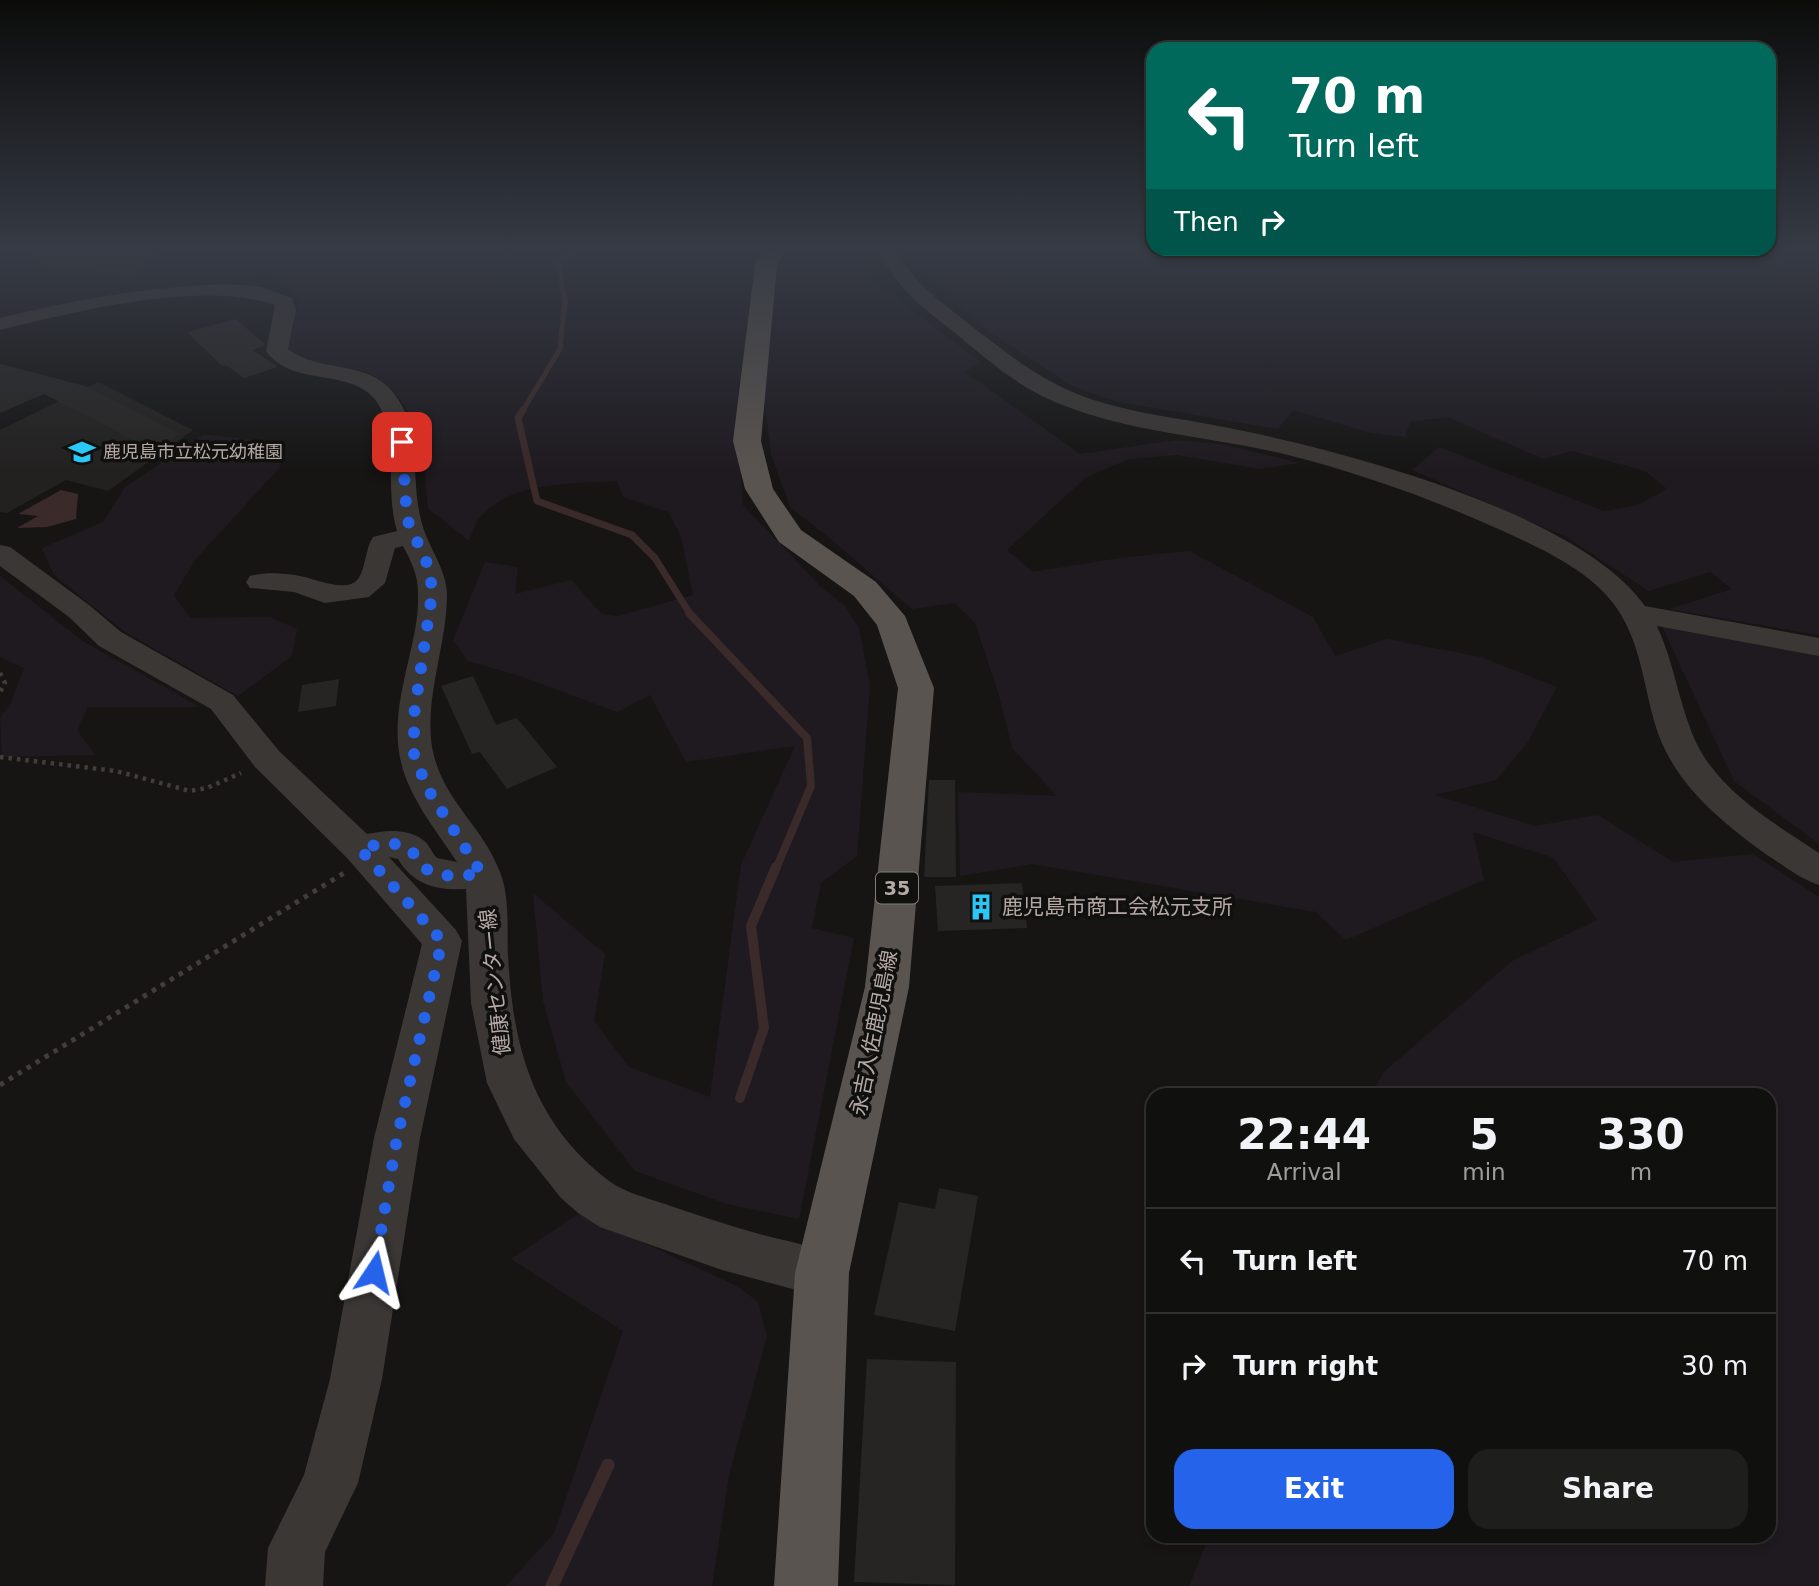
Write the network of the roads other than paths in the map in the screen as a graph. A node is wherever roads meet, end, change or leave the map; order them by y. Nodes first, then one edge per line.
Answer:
1 (283, 323) edge
2 (760, 323) edge
3 (955, 323) edge
4 (412, 535) junction
5 (0, 553) edge
6 (260, 582) dead end
7 (1635, 613) junction
8 (1819, 647) edge
9 (364, 854) junction
10 (1819, 871) edge
11 (482, 874) junction
12 (822, 1273) junction
13 (294, 1586) edge
14 (806, 1586) edge

1 - 4 street, 健康センター線
2 - 12 main road, 永吉入佐鹿児島線 / 35
3 - 7 street
4 - 6 street
4 - 11 street, 健康センター線
5 - 9 street
7 - 8 street
7 - 10 street
9 - 11 street
9 - 13 street
11 - 12 street, 健康センター線
12 - 14 main road, 永吉入佐鹿児島線 / 35

